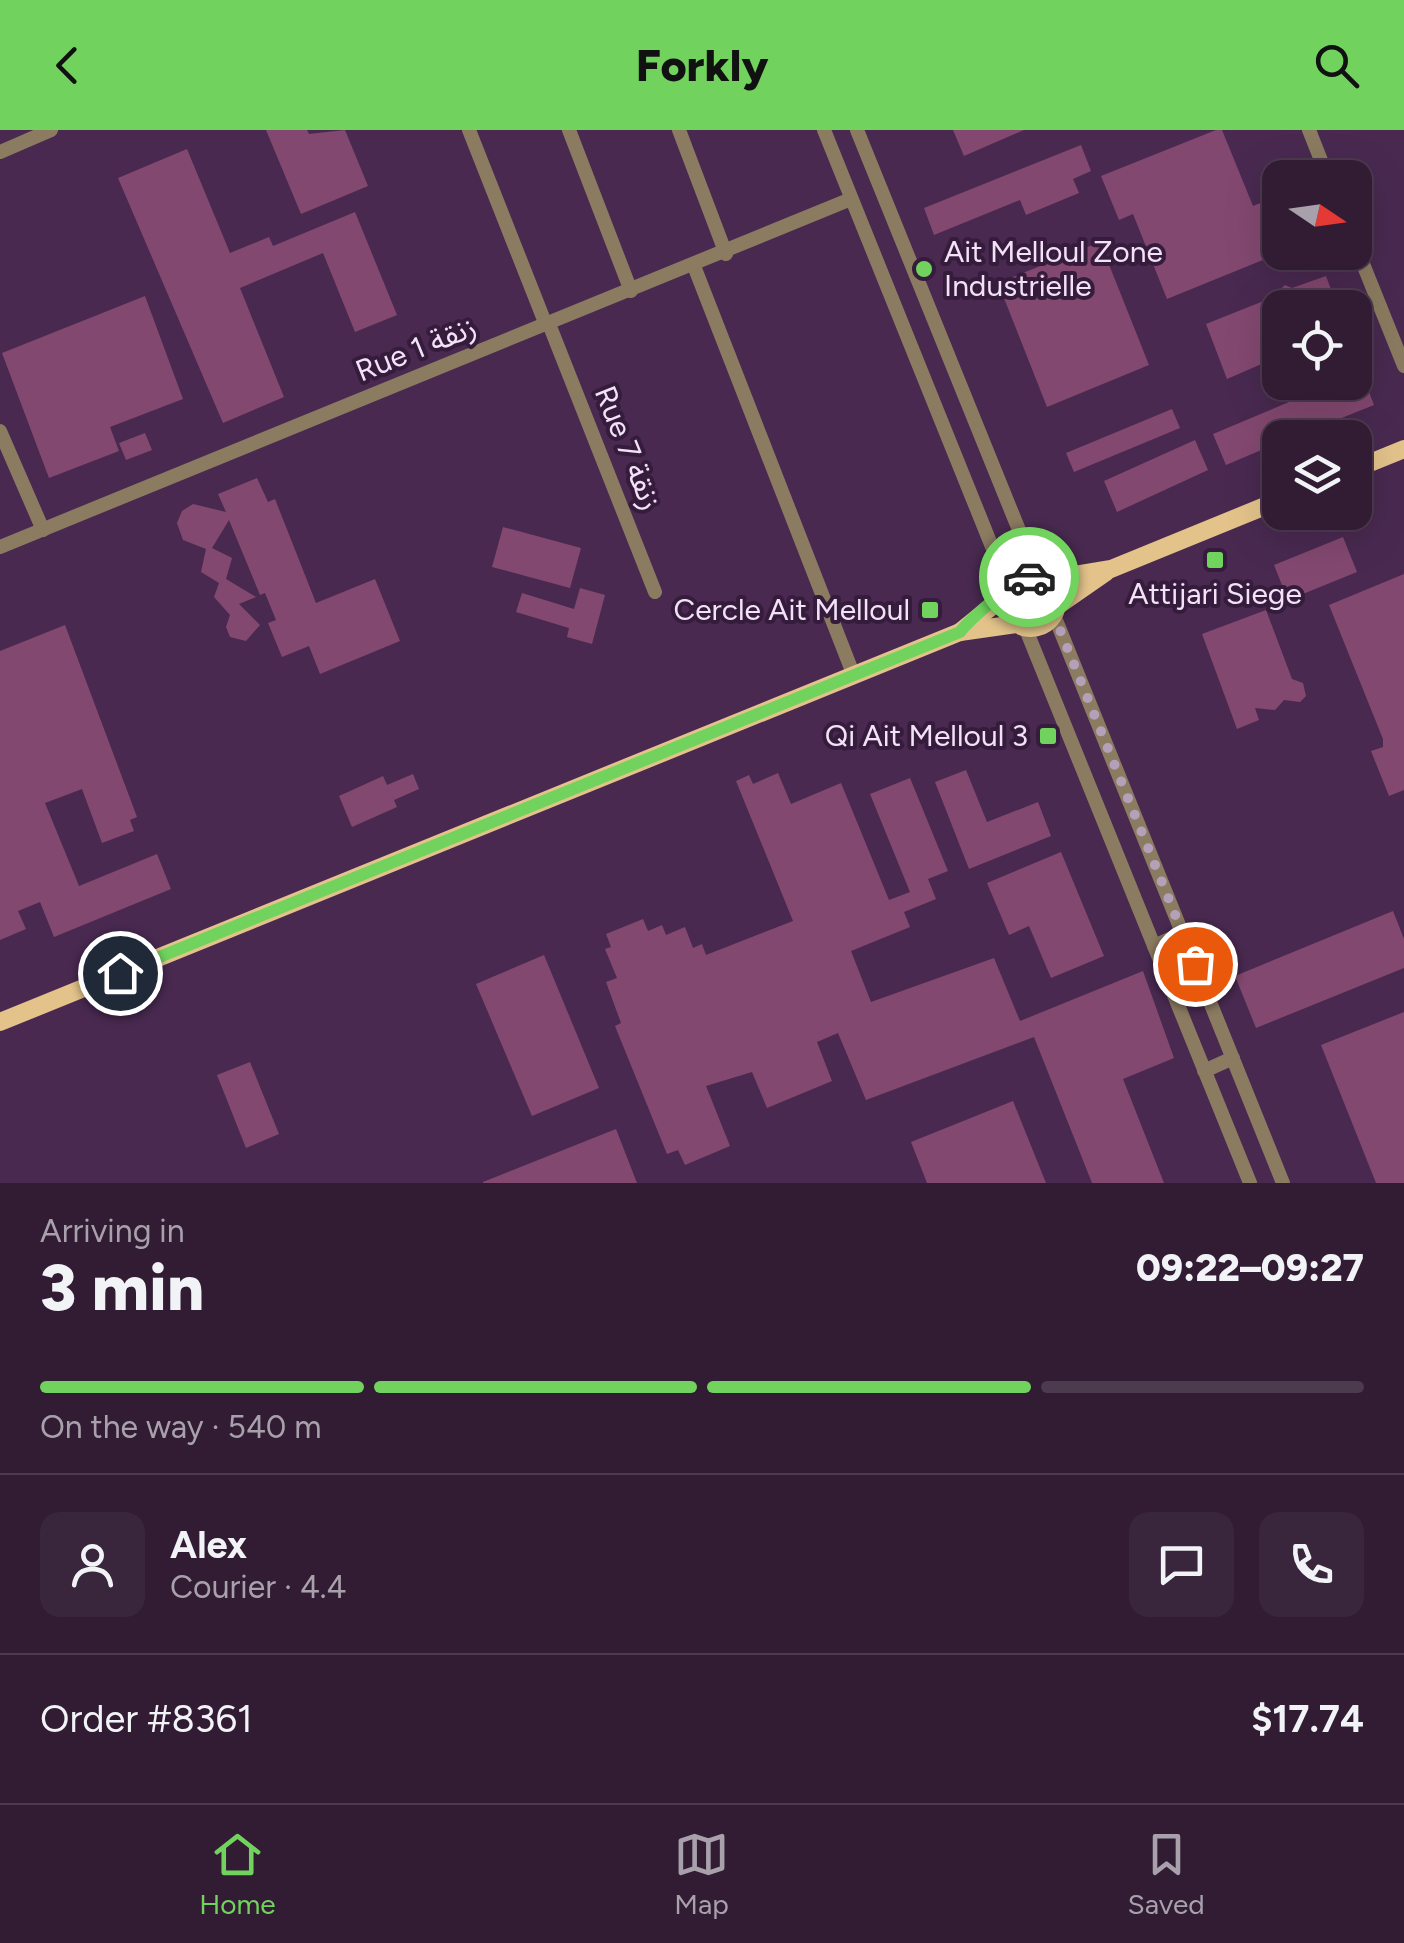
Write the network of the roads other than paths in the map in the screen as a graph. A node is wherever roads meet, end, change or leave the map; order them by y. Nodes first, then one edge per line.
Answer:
1 (51, 130) edge
2 (469, 130) edge
3 (569, 130) edge
4 (679, 130) edge
5 (824, 130) edge
6 (857, 130) edge
7 (1309, 130) edge
8 (0, 152) edge
9 (1321, 160) edge
10 (851, 199) junction
11 (726, 254) junction
12 (694, 266) junction
13 (1365, 270) edge
14 (632, 291) junction
15 (548, 325) junction
16 (1404, 366) edge
17 (0, 431) edge
18 (1404, 449) edge
19 (1372, 462) edge
20 (1262, 507) edge
21 (42, 530) junction
22 (0, 548) edge
23 (1111, 568) junction
24 (1041, 578) junction
25 (656, 592) dead end
26 (1008, 592) junction
27 (1055, 610) junction
28 (1021, 626) junction
29 (960, 632) junction
30 (854, 676) junction
31 (1182, 933) junction
32 (1154, 946) junction
33 (0, 1022) edge
34 (1233, 1058) junction
35 (1204, 1070) junction
36 (1250, 1183) edge
37 (1284, 1183) edge

1 - 8 street
2 - 15 street, Rue 7 زنقة
3 - 14 street
4 - 11 street
5 - 10 street
6 - 24 street
7 - 9 street
10 - 11 street, Rue 1 زنقة
10 - 26 street
11 - 12 street, Rue 1 زنقة
12 - 14 street, Rue 1 زنقة
12 - 30 street
13 - 16 street
14 - 15 street, Rue 1 زنقة
15 - 21 street, Rue 1 زنقة
15 - 25 street, Rue 7 زنقة
17 - 21 street
18 - 19 main road
20 - 23 main road
21 - 22 street, Rue 1 زنقة
23 - 24 main road
23 - 27 main road
24 - 26 main road
24 - 27 main road
26 - 28 main road
26 - 29 main road
27 - 28 main road
27 - 31 street
28 - 29 main road
28 - 32 street
29 - 30 main road
30 - 33 main road
31 - 32 street
31 - 34 street
32 - 35 street
34 - 35 street
34 - 37 street
35 - 36 street

